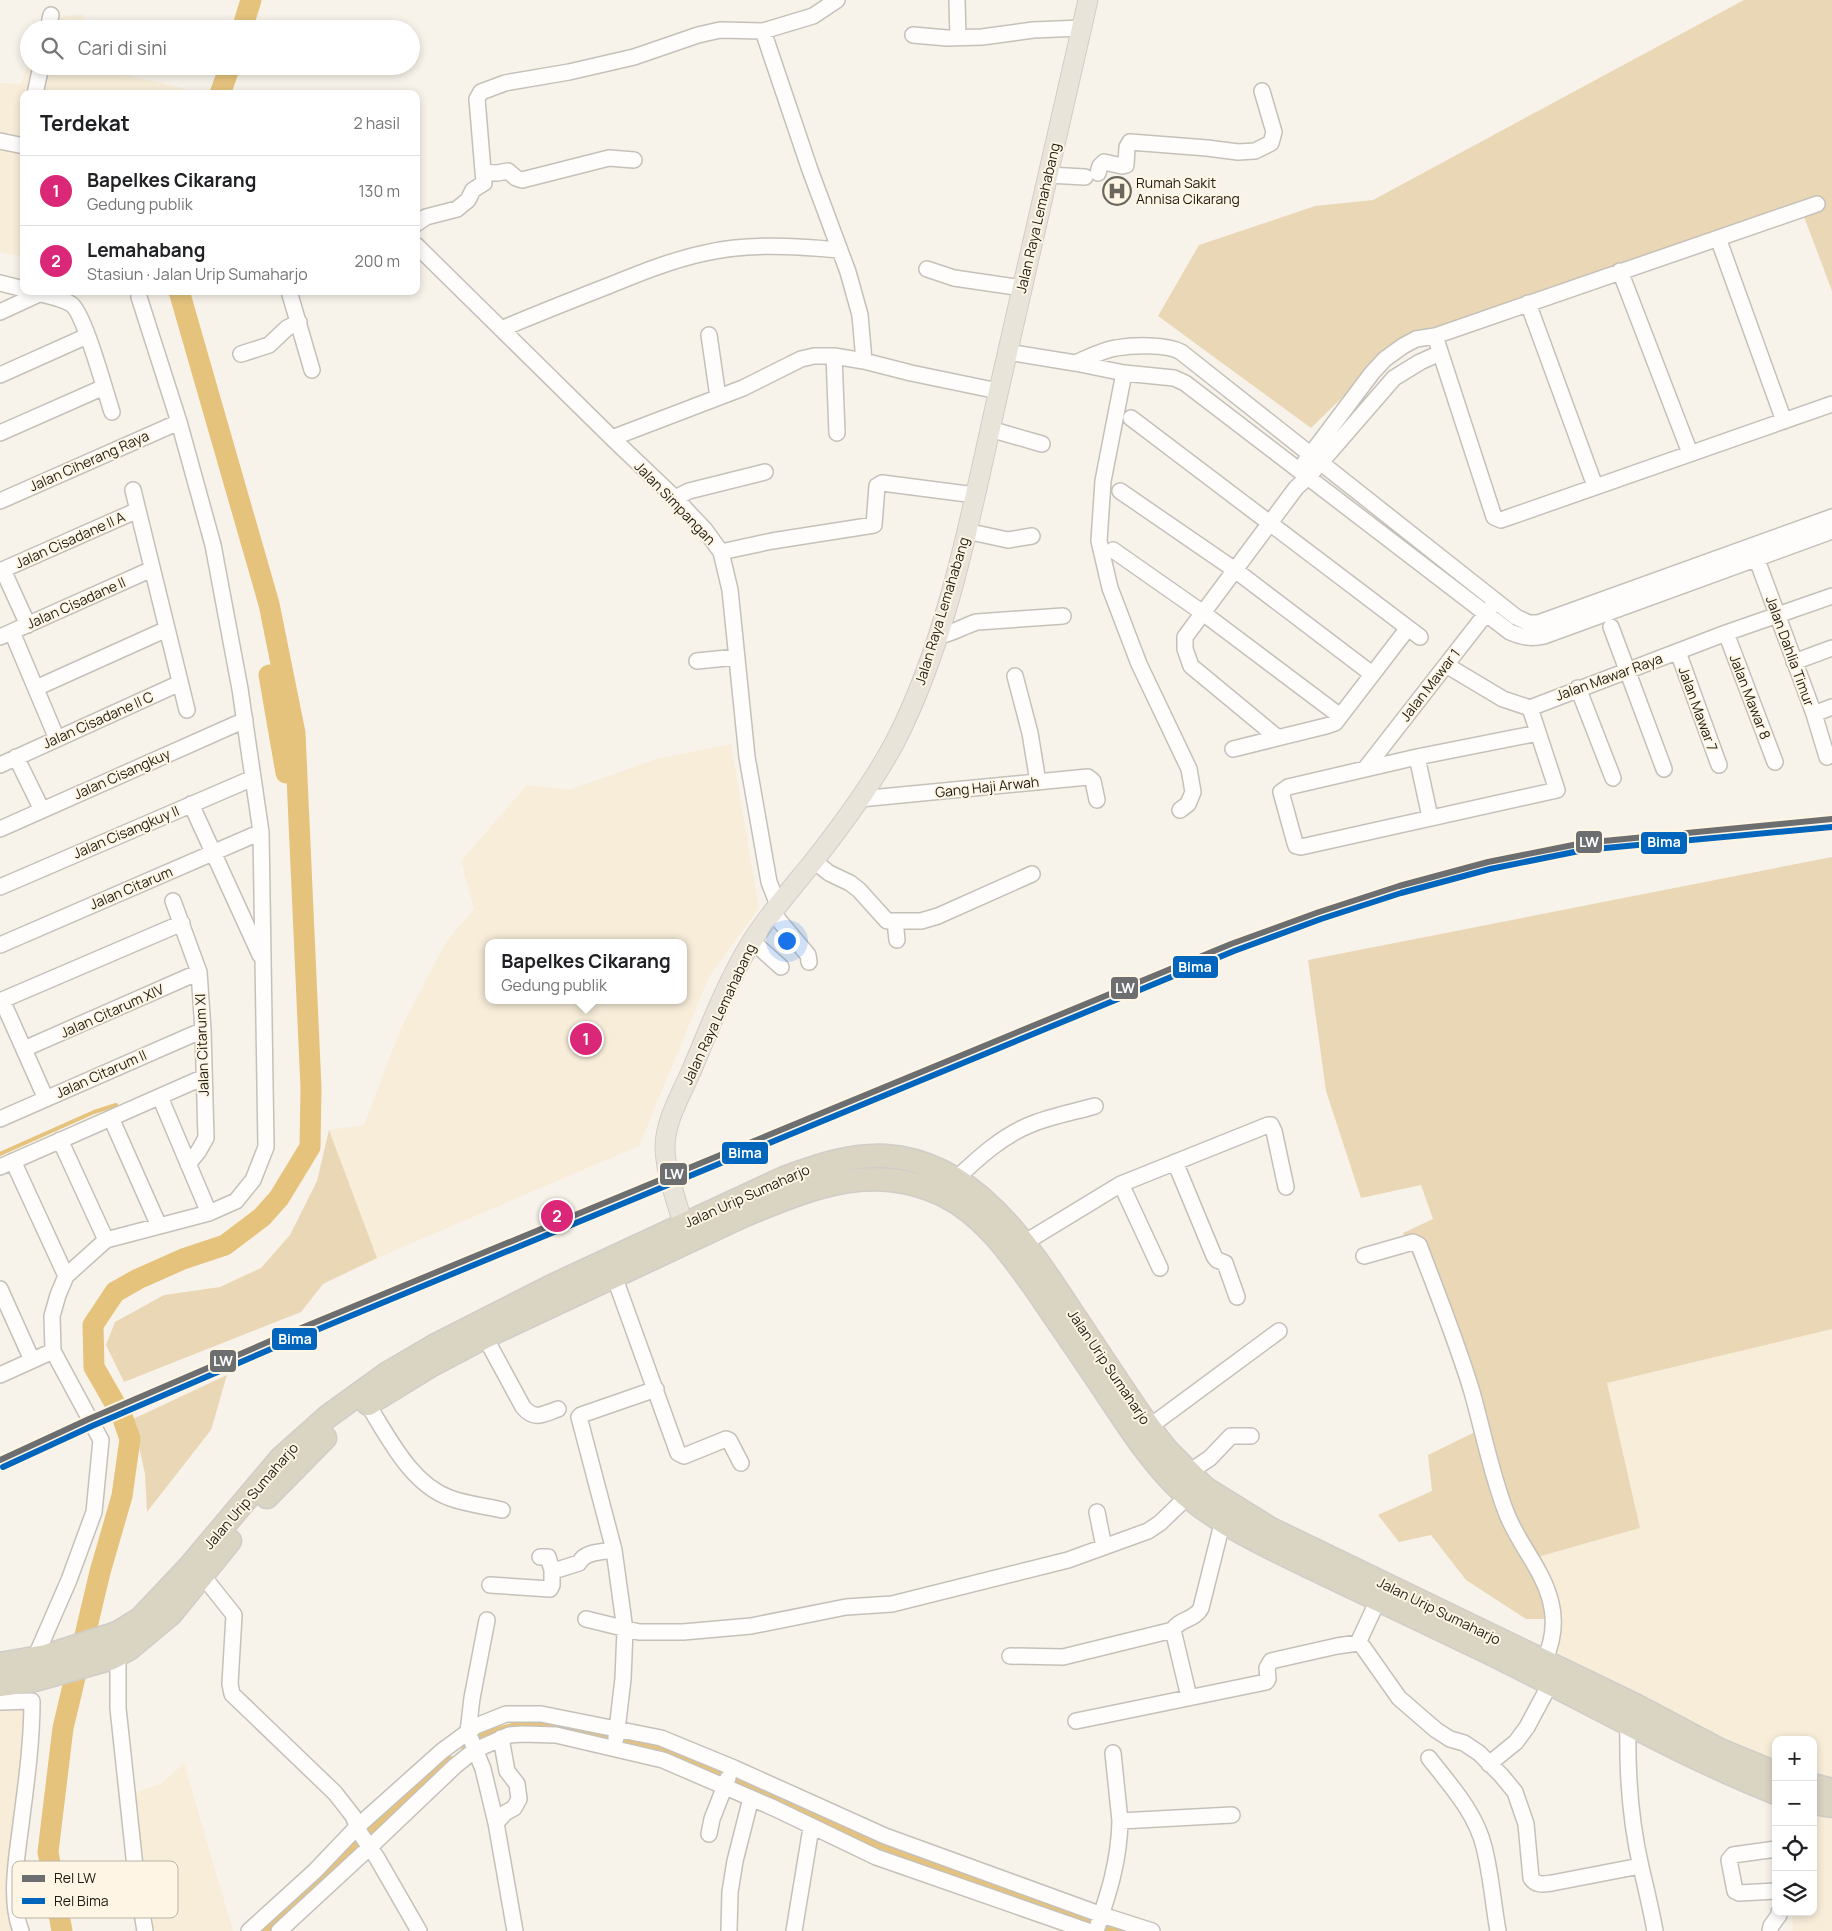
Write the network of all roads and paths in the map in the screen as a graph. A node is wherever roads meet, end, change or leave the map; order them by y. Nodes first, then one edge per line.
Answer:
1 (836, 0) edge
2 (1088, 0) edge
3 (957, 1) dead end
4 (1082, 28) junction
5 (763, 31) junction
6 (913, 36) dead end
7 (958, 38) junction
8 (38, 75) edge
9 (36, 90) edge
10 (1262, 91) dead end
11 (0, 141) edge
12 (20, 145) edge
13 (0, 149) edge
14 (634, 160) dead end
15 (483, 172) junction
16 (1048, 174) junction
17 (1816, 204) dead end
18 (420, 221) edge
19 (1718, 238) junction
20 (420, 248) edge
21 (839, 250) junction
22 (927, 269) dead end
23 (1620, 272) junction
24 (0, 283) edge
25 (1022, 288) junction
26 (20, 289) edge
27 (30, 295) edge
28 (44, 295) edge
29 (290, 295) edge
30 (139, 297) dead end
31 (1528, 303) junction
32 (0, 312) edge
33 (299, 322) junction
34 (501, 328) junction
35 (709, 335) dead end
36 (87, 336) junction
37 (1435, 336) junction
38 (1008, 352) junction
39 (1440, 353) junction
40 (241, 354) dead end
41 (834, 356) junction
42 (864, 361) junction
43 (1075, 363) junction
44 (312, 370) dead end
45 (1124, 373) junction
46 (0, 375) edge
47 (104, 387) junction
48 (998, 391) junction
49 (718, 397) junction
50 (1832, 404) edge
51 (112, 412) dead end
52 (1131, 418) dead end
53 (1784, 421) junction
54 (179, 422) junction
55 (990, 429) junction
56 (0, 433) edge
57 (838, 433) dead end
58 (612, 438) junction
59 (1042, 444) dead end
60 (1690, 453) junction
61 (1315, 458) junction
62 (765, 472) dead end
63 (1304, 473) junction
64 (1595, 486) junction
65 (133, 490) dead end
66 (1120, 491) dead end
67 (975, 494) junction
68 (675, 498) junction
69 (0, 501) edge
70 (138, 510) junction
71 (1832, 517) edge
72 (1270, 523) junction
73 (966, 531) junction
74 (1832, 531) edge
75 (1032, 536) dead end
76 (1113, 550) dead end
77 (721, 552) junction
78 (1754, 552) junction
79 (152, 570) junction
80 (1235, 570) junction
81 (1, 571) edge
82 (1832, 596) edge
83 (1630, 597) junction
84 (1496, 601) junction
85 (1203, 613) junction
86 (1486, 614) junction
87 (1063, 616) dead end
88 (1777, 616) junction
89 (28, 624) junction
90 (1611, 627) dead end
91 (167, 629) junction
92 (1726, 633) junction
93 (6, 634) edge
94 (938, 636) junction
95 (1832, 648) edge
96 (1678, 652) junction
97 (737, 657) junction
98 (697, 661) dead end
99 (1794, 662) junction
100 (1446, 665) junction
101 (1627, 670) junction
102 (1372, 674) junction
103 (1015, 676) dead end
104 (180, 683) junction
105 (36, 688) junction
106 (1578, 688) junction
107 (1832, 707) edge
108 (1530, 708) junction
109 (187, 710) dead end
110 (1814, 714) junction
111 (1340, 716) junction
112 (245, 720) junction
113 (1538, 733) junction
114 (1278, 738) junction
115 (58, 739) junction
116 (1233, 749) dead end
117 (16, 757) junction
118 (1417, 757) junction
119 (1827, 757) dead end
120 (1775, 762) dead end
121 (0, 764) edge
122 (1718, 766) dead end
123 (1365, 769) junction
124 (1664, 769) dead end
125 (253, 778) junction
126 (1613, 778) dead end
127 (1038, 782) junction
128 (860, 799) junction
129 (1097, 800) dead end
130 (191, 804) junction
131 (42, 810) junction
132 (1180, 810) dead end
133 (1430, 817) junction
134 (0, 829) edge
135 (261, 832) junction
136 (214, 853) junction
137 (814, 861) junction
138 (1032, 874) dead end
139 (0, 887) edge
140 (173, 901) dead end
141 (775, 909) junction
142 (886, 922) junction
143 (182, 923) junction
144 (897, 940) dead end
145 (752, 941) junction
146 (0, 945) edge
147 (263, 961) junction
148 (809, 962) dead end
149 (782, 967) dead end
150 (199, 972) junction
151 (1, 1001) edge
152 (203, 1030) junction
153 (24, 1049) junction
154 (204, 1077) junction
155 (160, 1097) junction
156 (46, 1099) junction
157 (1095, 1106) dead end
158 (111, 1118) junction
159 (0, 1119) edge
160 (60, 1140) junction
161 (1175, 1162) junction
162 (7, 1164) edge
163 (188, 1164) junction
164 (956, 1179) junction
165 (1121, 1184) junction
166 (1286, 1187) dead end
167 (209, 1213) junction
168 (683, 1224) junction
169 (159, 1226) junction
170 (106, 1240) junction
171 (1024, 1243) junction
172 (1364, 1256) dead end
173 (1160, 1268) dead end
174 (66, 1276) junction
175 (614, 1276) junction
176 (0, 1289) edge
177 (1237, 1297) dead end
178 (1280, 1331) dead end
179 (485, 1337) junction
180 (53, 1351) junction
181 (32, 1360) junction
182 (0, 1375) edge
183 (656, 1389) junction
184 (368, 1405) junction
185 (558, 1409) dead end
186 (1149, 1427) junction
187 (1251, 1436) dead end
188 (740, 1463) dead end
189 (1188, 1473) junction
190 (1188, 1496) junction
191 (502, 1510) dead end
192 (1097, 1512) dead end
193 (1223, 1520) junction
194 (1104, 1547) junction
195 (614, 1550) junction
196 (540, 1557) dead end
197 (552, 1570) junction
198 (203, 1576) junction
199 (490, 1585) dead end
200 (1378, 1600) junction
201 (487, 1620) dead end
202 (586, 1620) dead end
203 (625, 1630) junction
204 (1173, 1630) junction
205 (1358, 1644) junction
206 (112, 1650) junction
207 (1010, 1656) dead end
208 (0, 1664) edge
209 (39, 1665) junction
210 (1547, 1673) junction
211 (0, 1685) edge
212 (1189, 1697) junction
213 (0, 1702) edge
214 (1076, 1720) dead end
215 (1628, 1725) junction
216 (616, 1737) junction
217 (501, 1738) junction
218 (472, 1742) junction
219 (1113, 1753) dead end
220 (1429, 1758) dead end
221 (1490, 1764) junction
222 (1772, 1771) edge
223 (729, 1776) junction
224 (1817, 1786) edge
225 (1832, 1790) edge
226 (1772, 1791) edge
227 (751, 1798) junction
228 (778, 1798) junction
229 (1817, 1803) edge
230 (1832, 1806) edge
231 (1232, 1815) dead end
232 (1120, 1821) junction
233 (496, 1822) junction
234 (811, 1828) junction
235 (709, 1834) dead end
236 (363, 1838) junction
237 (881, 1846) junction
238 (1772, 1850) edge
239 (18, 1861) edge
240 (134, 1861) edge
241 (1640, 1866) junction
242 (1772, 1891) edge
243 (1779, 1916) edge
244 (18, 1918) edge
245 (144, 1918) edge
246 (1096, 1925) edge
247 (21, 1931) edge
248 (146, 1931) edge
249 (250, 1931) edge
250 (279, 1931) edge
251 (420, 1931) edge
252 (515, 1931) edge
253 (729, 1931) edge
254 (794, 1931) edge
255 (1152, 1931) edge
256 (1498, 1931) edge
257 (1655, 1931) edge
258 (1770, 1931) edge

1 - 5 street
2 - 4 main road, Jalan Raya Lemahabang
3 - 7 street
4 - 7 street
4 - 16 main road, Jalan Raya Lemahabang
5 - 15 street
5 - 21 street
6 - 7 street
8 - 9 street
10 - 16 street
11 - 12 street
12 - 13 street
14 - 15 street
15 - 18 street
16 - 25 main road, Jalan Raya Lemahabang
17 - 19 street
19 - 23 street
19 - 53 street
20 - 34 street, Jalan Simpangan
21 - 34 street
21 - 42 street
22 - 25 street
23 - 31 street
23 - 60 street
24 - 26 street
25 - 38 main road, Jalan Raya Lemahabang
27 - 32 street
28 - 36 street
29 - 33 street
30 - 54 street
31 - 37 street
31 - 64 street
33 - 40 street
33 - 44 street
34 - 58 street, Jalan Simpangan
35 - 49 street
36 - 46 street
36 - 47 street
37 - 39 street
37 - 61 street
38 - 43 street
38 - 48 main road, Jalan Raya Lemahabang
39 - 61 street
39 - 64 street
41 - 42 street
41 - 49 street
41 - 57 street
42 - 48 street
43 - 45 street
43 - 61 street
45 - 63 street
45 - 132 street
47 - 51 street
47 - 56 street
48 - 55 main road, Jalan Raya Lemahabang
49 - 58 street
50 - 53 street
52 - 72 street
53 - 60 street
54 - 69 street, Jalan Ciherang Raya
54 - 112 street
55 - 59 street
55 - 67 main road, Jalan Raya Lemahabang
58 - 68 street, Jalan Simpangan
60 - 64 street
61 - 63 street
61 - 84 street
62 - 68 street
63 - 72 street
63 - 86 street
65 - 70 street
66 - 80 street
67 - 73 main road, Jalan Raya Lemahabang
67 - 77 street
68 - 77 street, Jalan Simpangan
70 - 79 street
70 - 81 street, Jalan Cisadane II A
71 - 78 street
72 - 80 street
72 - 102 street
73 - 75 street
73 - 94 main road, Jalan Raya Lemahabang
74 - 78 street
76 - 85 street
77 - 97 street, Jalan Simpangan
78 - 83 street
78 - 88 street, Jalan Dahlia Timur
79 - 89 street, Jalan Cisadane II
79 - 91 street
80 - 85 street
80 - 102 street
81 - 89 street, Jalan Cisadane II A
82 - 88 street, Jalan Mawar Raya
83 - 84 street
83 - 86 street
84 - 86 street, Jalan Mawar 1
85 - 111 street
85 - 114 street
86 - 100 street, Jalan Mawar 1
87 - 94 street
88 - 92 street, Jalan Mawar Raya
88 - 99 street, Jalan Dahlia Timur
89 - 93 street, Jalan Cisadane II
90 - 101 street
91 - 104 street
91 - 105 street
92 - 96 street, Jalan Mawar Raya
92 - 120 street, Jalan Mawar 8
93 - 105 street
94 - 128 main road, Jalan Raya Lemahabang
95 - 99 street
96 - 101 street, Jalan Mawar Raya
96 - 122 street, Jalan Mawar 7
97 - 98 street
97 - 141 street, Jalan Simpangan
99 - 110 street, Jalan Dahlia Timur
100 - 108 street
100 - 123 street, Jalan Mawar 1
101 - 106 street, Jalan Mawar Raya
101 - 124 street
102 - 111 street
103 - 127 street
104 - 109 street
104 - 115 street, Jalan Cisadane II C
105 - 115 street
106 - 108 street, Jalan Mawar Raya
106 - 126 street
107 - 110 street
108 - 113 street
110 - 119 street, Jalan Dahlia Timur
111 - 114 street
112 - 125 street
112 - 131 street, Jalan Cisangkuy
113 - 118 street
113 - 133 street
114 - 116 street
115 - 117 street, Jalan Cisadane II C
117 - 121 street, Jalan Cisadane II C
117 - 131 street
118 - 123 street
118 - 133 street
123 - 133 street
125 - 130 street, Jalan Cisangkuy II
125 - 135 street
127 - 128 street, Gang Haji Arwah
127 - 129 street, Gang Haji Arwah
128 - 137 main road, Jalan Raya Lemahabang
130 - 136 street
130 - 139 street, Jalan Cisangkuy II
131 - 134 street, Jalan Cisangkuy
135 - 136 street, Jalan Citarum
135 - 147 street
136 - 146 street, Jalan Citarum
136 - 147 street
137 - 141 main road, Jalan Raya Lemahabang
137 - 142 street
138 - 142 street
140 - 143 street, Jalan Citarum XI
141 - 145 main road, Jalan Raya Lemahabang
141 - 148 street, Jalan Simpangan
142 - 144 street
143 - 150 street, Jalan Citarum XI
143 - 151 street
145 - 149 street
145 - 168 main road, Jalan Raya Lemahabang
147 - 167 street
150 - 152 street, Jalan Citarum XI
150 - 153 street, Jalan Citarum XIV
151 - 153 street
152 - 154 street, Jalan Citarum XI
152 - 156 street, Jalan Citarum II
153 - 156 street
154 - 155 street
154 - 163 street, Jalan Citarum XI
155 - 158 street
155 - 163 street
156 - 159 street, Jalan Citarum II
157 - 164 street
158 - 160 street
158 - 169 street
160 - 162 street
160 - 170 street
161 - 165 street
161 - 166 street
161 - 177 street
162 - 174 street
163 - 167 street
164 - 168 highway, Jalan Urip Sumaharjo
164 - 171 highway, Jalan Urip Sumaharjo
165 - 171 street
165 - 173 street
167 - 169 street
168 - 206 highway, Jalan Urip Sumaharjo
169 - 170 street
170 - 174 street
171 - 186 highway, Jalan Urip Sumaharjo
172 - 210 street
174 - 180 street
175 - 179 highway, Jalan Urip Sumaharjo
175 - 183 street
175 - 190 highway, Jalan Urip Sumaharjo
176 - 181 street
178 - 186 street
179 - 184 highway, Jalan Urip Sumaharjo
179 - 185 street
180 - 181 street
180 - 209 street
181 - 182 street
183 - 188 street
183 - 195 street
184 - 191 street
184 - 198 highway, Jalan Urip Sumaharjo
186 - 189 highway, Jalan Urip Sumaharjo
187 - 189 street
189 - 210 highway, Jalan Urip Sumaharjo
190 - 193 highway, Jalan Urip Sumaharjo
190 - 194 street
192 - 194 street
193 - 200 highway, Jalan Urip Sumaharjo
193 - 204 street
194 - 203 street
195 - 197 street
195 - 203 street
196 - 197 street
197 - 199 street
198 - 206 highway, Jalan Urip Sumaharjo
198 - 236 street
200 - 205 street
200 - 210 highway, Jalan Urip Sumaharjo
201 - 218 street
202 - 203 street
203 - 216 street
204 - 207 street
204 - 212 street
205 - 212 street
205 - 221 street
206 - 209 highway, Jalan Urip Sumaharjo
206 - 240 street
208 - 209 highway, Jalan Urip Sumaharjo
209 - 211 highway, Jalan Urip Sumaharjo
210 - 215 highway, Jalan Urip Sumaharjo
210 - 221 street
210 - 222 highway, Jalan Urip Sumaharjo
212 - 214 street
213 - 239 street
215 - 226 highway, Jalan Urip Sumaharjo
215 - 241 street
216 - 217 street
216 - 218 street
216 - 223 street
216 - 223 street
217 - 218 street
217 - 233 street
218 - 233 street
218 - 236 street
218 - 236 street
219 - 232 street
220 - 256 street
221 - 241 street
223 - 227 street
223 - 228 street
223 - 235 street
224 - 225 highway
227 - 228 street
227 - 253 street
228 - 234 street
228 - 237 street
229 - 230 highway
231 - 232 street
232 - 246 street
233 - 252 street
234 - 237 street
234 - 254 street
236 - 249 street
236 - 250 street
236 - 251 street
237 - 246 street
237 - 246 street
238 - 242 street
241 - 257 street
243 - 258 street
244 - 247 street
245 - 248 street
246 - 255 street

